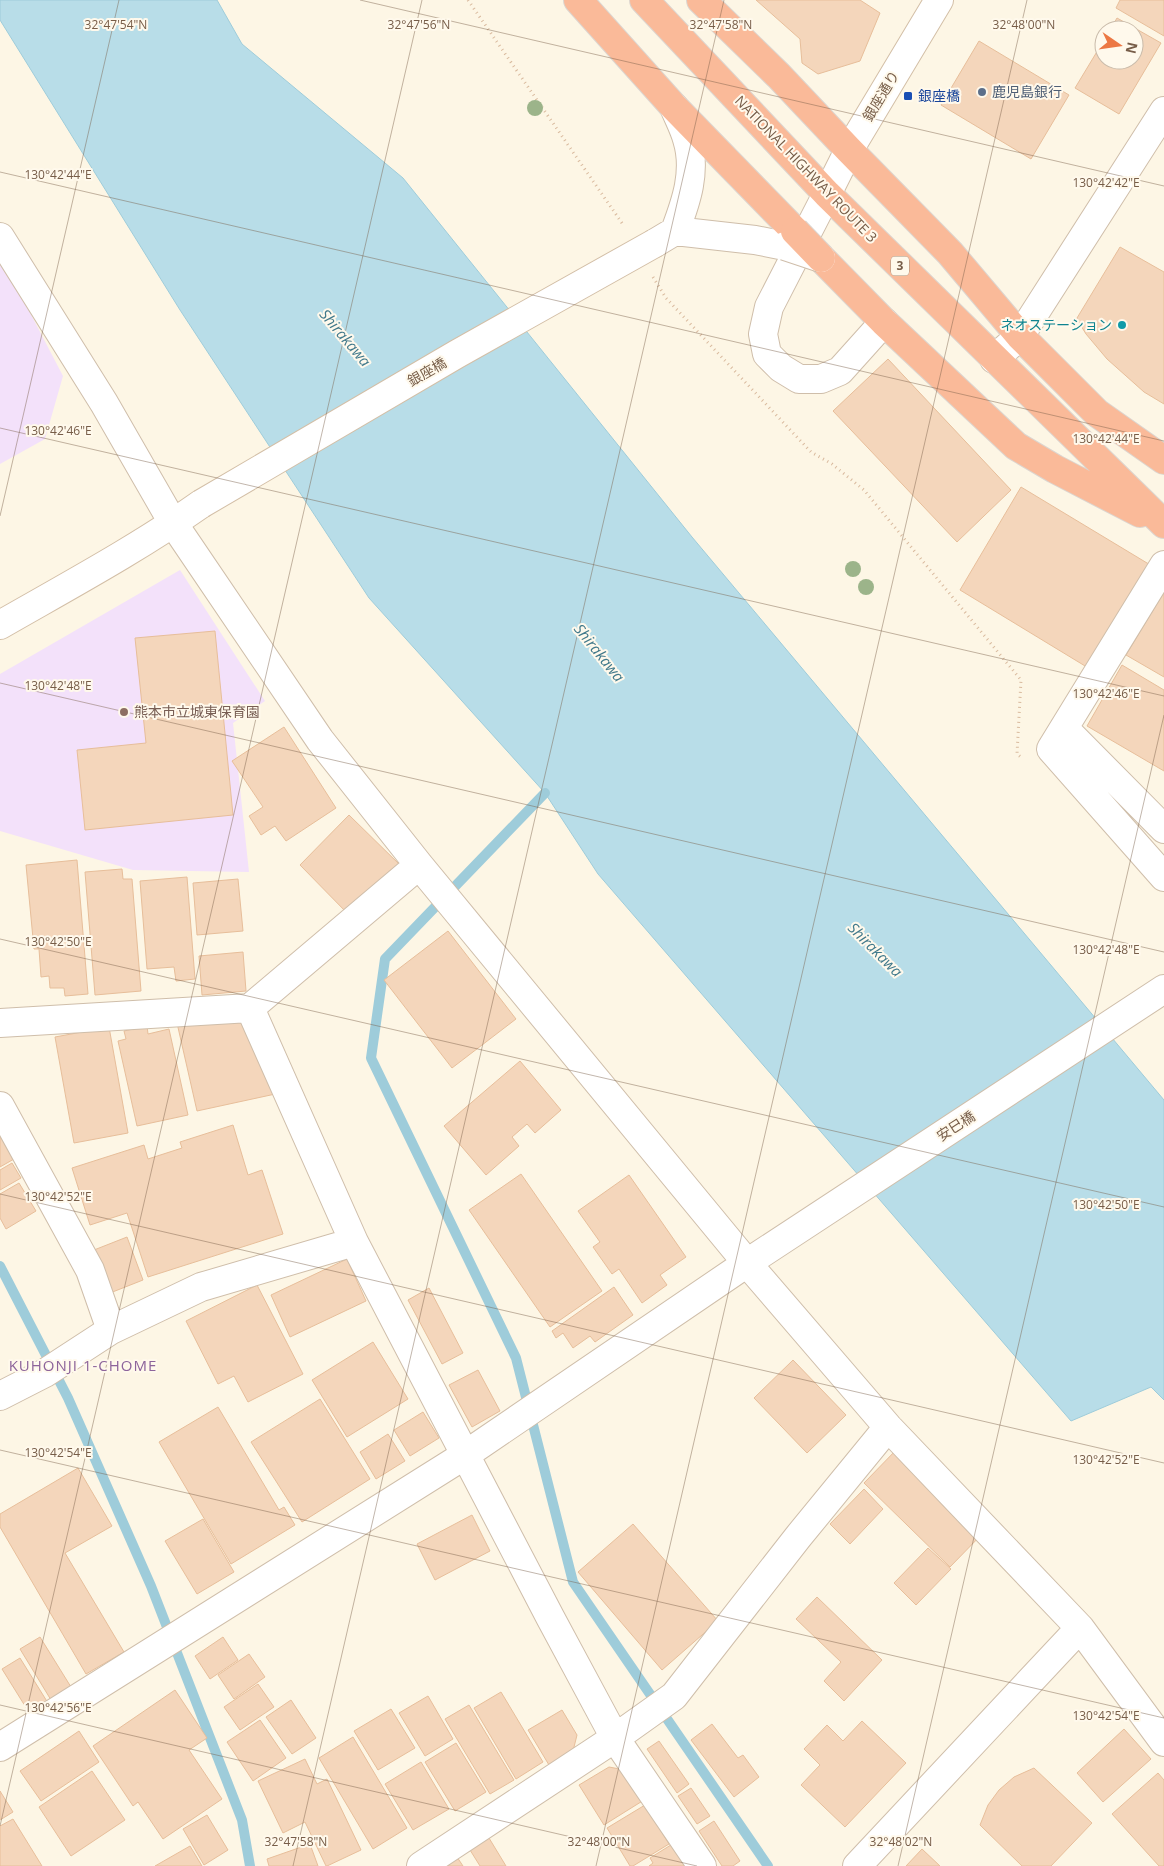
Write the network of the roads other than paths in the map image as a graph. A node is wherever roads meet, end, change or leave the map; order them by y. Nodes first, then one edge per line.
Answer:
1 (578, 0) edge
2 (644, 0) edge
3 (701, 0) edge
4 (939, 0) edge
5 (674, 106) junction
6 (1164, 111) edge
7 (849, 150) junction
8 (827, 194) junction
9 (0, 237) edge
10 (665, 237) junction
11 (790, 239) junction
12 (884, 322) junction
13 (1020, 336) junction
14 (994, 359) junction
15 (1164, 460) edge
16 (173, 523) junction
17 (1164, 525) edge
18 (1164, 565) edge
19 (0, 624) edge
20 (1058, 738) junction
21 (1164, 828) edge
22 (419, 866) junction
23 (1164, 877) edge
24 (1164, 989) edge
25 (250, 1008) junction
26 (0, 1022) edge
27 (0, 1106) edge
28 (354, 1242) junction
29 (747, 1263) junction
30 (111, 1330) junction
31 (0, 1396) edge
32 (888, 1427) junction
33 (465, 1455) junction
34 (1080, 1628) junction
35 (616, 1738) junction
36 (1164, 1742) edge
37 (0, 1747) edge
38 (421, 1866) edge
39 (702, 1866) edge
40 (857, 1866) edge

1 - 5 highway, 3
2 - 8 highway, NATIONAL HIGHWAY ROUTE 3 / 3
3 - 7 highway
4 - 7 street, 銀座通り
5 - 10 street
5 - 11 highway, 3
6 - 13 street
7 - 8 street, 銀座通り
7 - 13 highway
8 - 12 street, 銀座通り
8 - 14 highway, NATIONAL HIGHWAY ROUTE 3 / 3
9 - 16 street
10 - 11 street
10 - 16 street, 銀座橋, bridge
11 - 12 highway, 3, bridge
12 - 17 highway, 3
13 - 14 street
13 - 15 highway
14 - 17 highway, NATIONAL HIGHWAY ROUTE 3 / 3
16 - 19 street, 銀座橋
16 - 22 street
18 - 20 street
20 - 21 street
20 - 23 street
22 - 25 street
22 - 29 street
24 - 29 street, 安巳橋
25 - 26 street
25 - 28 street
27 - 30 street
28 - 30 street
28 - 33 street
29 - 32 street
29 - 33 street, 安巳橋
30 - 31 street
32 - 34 street
32 - 35 street
33 - 35 street
33 - 37 street, 安巳橋
34 - 36 street
34 - 40 street
35 - 38 street
35 - 39 street

